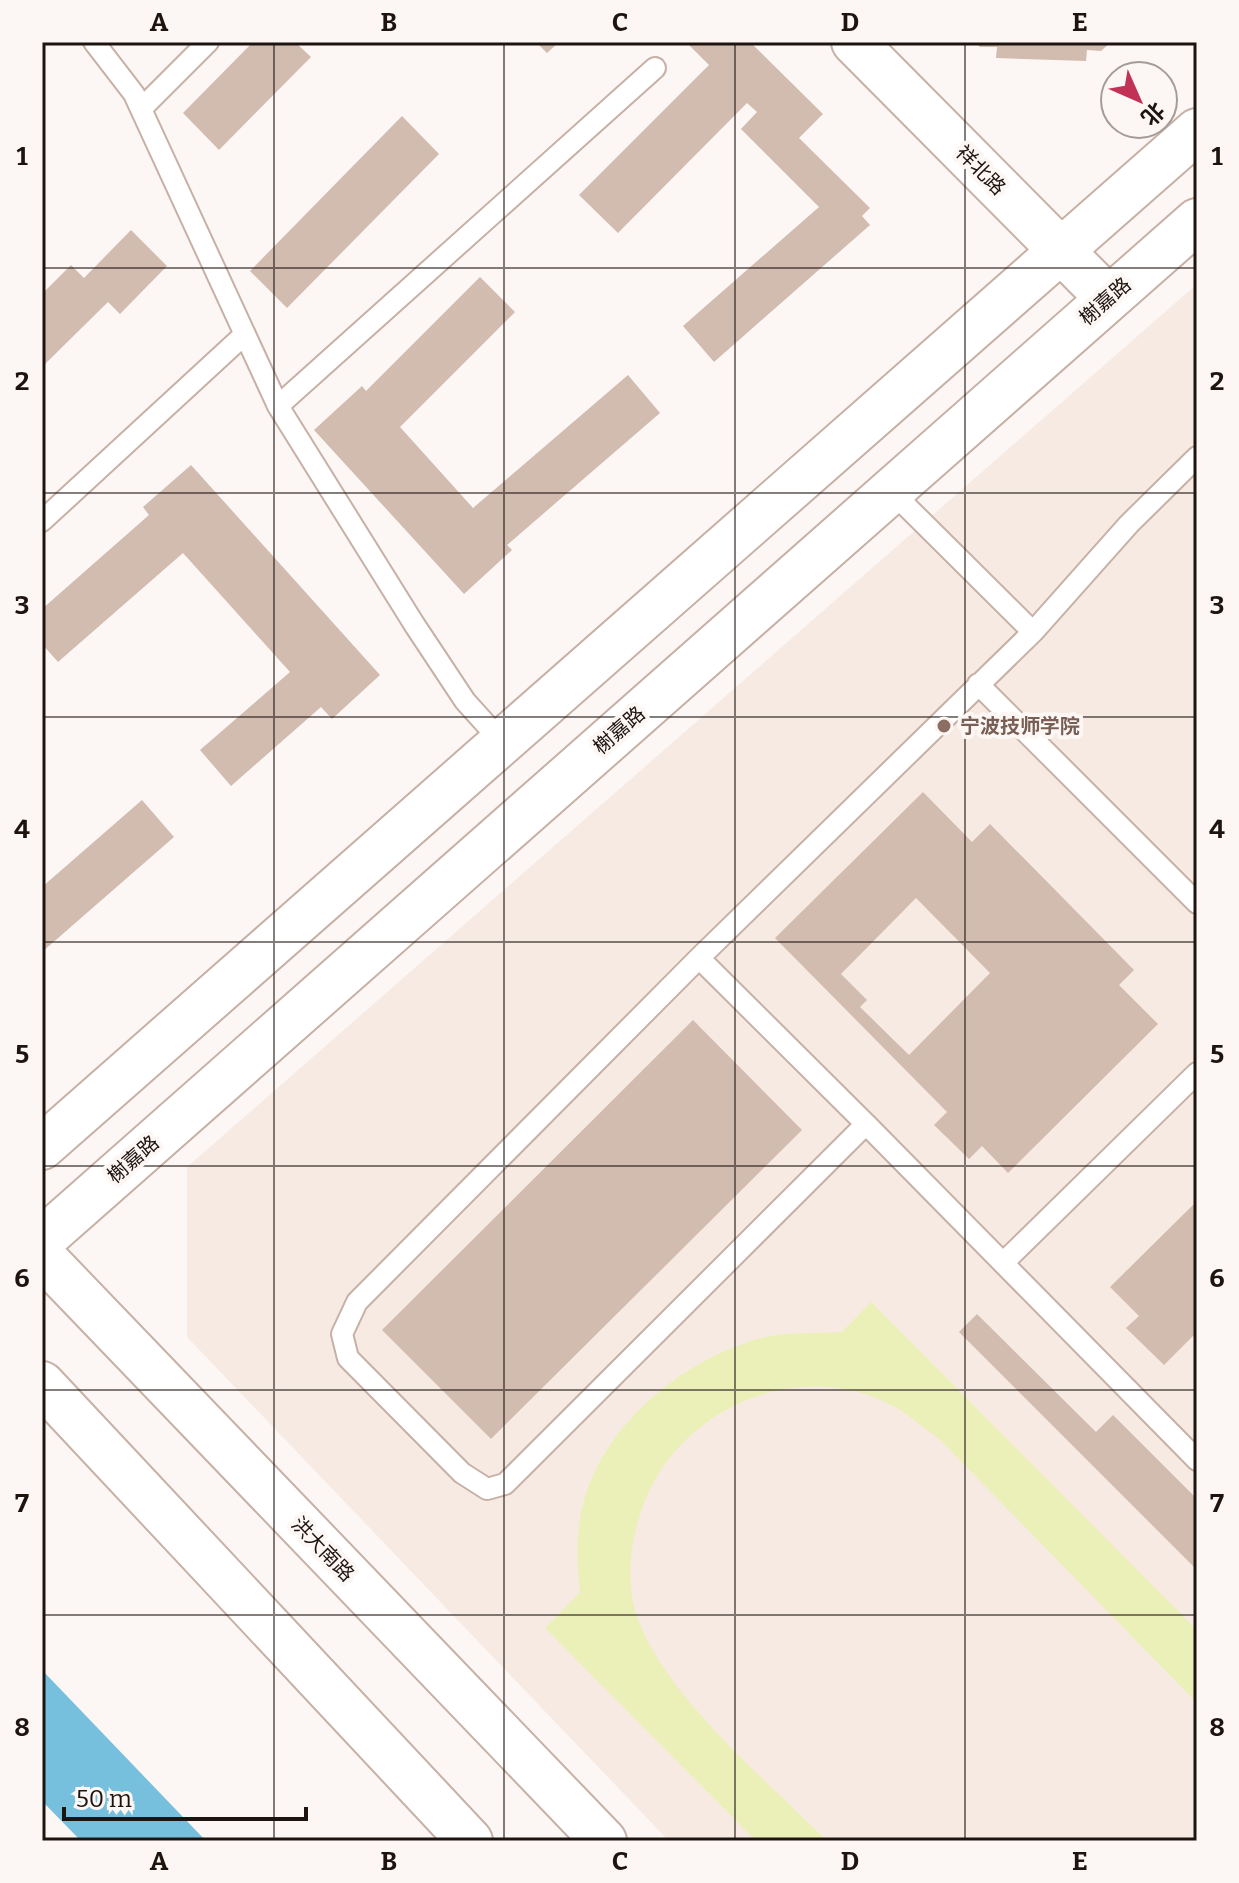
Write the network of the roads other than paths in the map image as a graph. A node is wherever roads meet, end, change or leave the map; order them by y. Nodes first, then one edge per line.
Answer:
1 (94, 42) edge
2 (208, 42) edge
3 (854, 42) edge
4 (655, 68) dead end
5 (141, 109) junction
6 (1197, 131) edge
7 (1197, 221) edge
8 (1061, 251) junction
9 (1108, 298) junction
10 (244, 335) junction
11 (278, 406) junction
12 (1197, 457) edge
13 (890, 490) junction
14 (42, 521) edge
15 (1033, 632) junction
16 (978, 684) junction
17 (502, 742) junction
18 (1197, 903) edge
19 (699, 958) junction
20 (1197, 1073) edge
21 (866, 1124) junction
22 (42, 1147) edge
23 (42, 1240) edge
24 (42, 1256) edge
25 (1003, 1263) junction
26 (42, 1384) edge
27 (1197, 1460) edge
28 (470, 1841) edge
29 (604, 1841) edge

1 - 5 lane
2 - 5 lane
3 - 8 main road, 祥北路
4 - 11 lane
5 - 10 lane
6 - 8 main road
7 - 9 main road, 榭嘉路
8 - 9 main road, 祥北路
8 - 17 main road
9 - 13 main road, 榭嘉路
10 - 11 lane
10 - 14 lane
11 - 17 lane
12 - 15 lane
13 - 15 lane
13 - 23 main road, 榭嘉路
15 - 16 lane
16 - 18 lane
16 - 19 lane
17 - 22 main road
19 - 21 lane
19 - 21 lane
20 - 25 lane
21 - 25 lane
24 - 29 main road, 洪大南路
25 - 27 lane
26 - 28 main road

